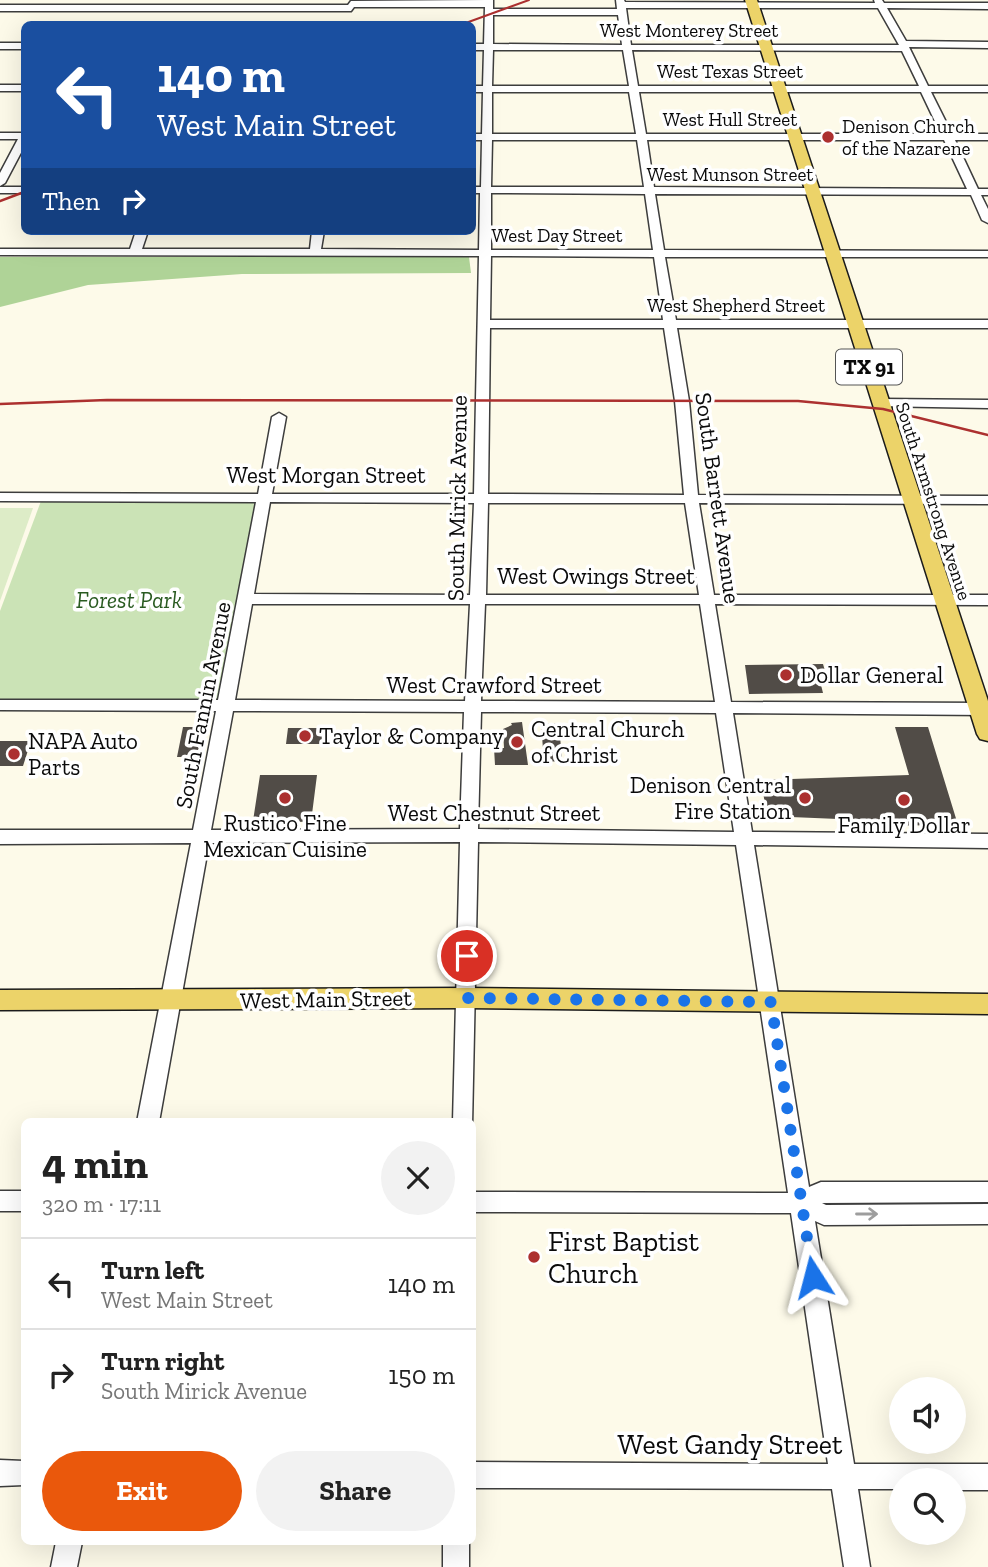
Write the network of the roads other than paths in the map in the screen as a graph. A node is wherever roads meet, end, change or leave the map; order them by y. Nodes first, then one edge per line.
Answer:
1 (751, 3) edge
2 (879, 3) edge
3 (488, 5) edge
4 (621, 6) edge
5 (988, 6) edge
6 (351, 7) edge
7 (0, 8) edge
8 (93, 8) edge
9 (988, 45) edge
10 (0, 46) edge
11 (21, 46) edge
12 (904, 46) junction
13 (479, 47) edge
14 (628, 47) junction
15 (766, 47) junction
16 (0, 88) edge
17 (21, 88) edge
18 (480, 89) edge
19 (633, 89) junction
20 (780, 89) junction
21 (925, 89) junction
22 (988, 89) edge
23 (0, 136) edge
24 (640, 136) junction
25 (21, 137) edge
26 (479, 137) edge
27 (795, 137) junction
28 (948, 137) junction
29 (988, 137) edge
30 (21, 143) edge
31 (0, 183) edge
32 (0, 190) edge
33 (21, 190) edge
34 (478, 190) edge
35 (648, 192) junction
36 (813, 192) junction
37 (975, 192) junction
38 (988, 192) edge
39 (988, 220) edge
40 (141, 235) edge
41 (317, 235) edge
42 (0, 252) edge
43 (135, 252) junction
44 (315, 253) junction
45 (484, 253) junction
46 (659, 253) junction
47 (832, 254) junction
48 (988, 254) edge
49 (483, 324) junction
50 (670, 324) junction
51 (856, 324) junction
52 (988, 324) edge
53 (881, 404) junction
54 (988, 404) edge
55 (279, 417) dead end
56 (0, 497) edge
57 (691, 497) junction
58 (265, 498) junction
59 (481, 498) junction
60 (911, 499) junction
61 (988, 500) edge
62 (478, 598) junction
63 (247, 599) junction
64 (709, 599) junction
65 (943, 600) junction
66 (988, 600) edge
67 (0, 705) edge
68 (225, 708) junction
69 (473, 708) junction
70 (723, 709) junction
71 (984, 709) edge
72 (988, 734) edge
73 (470, 835) junction
74 (0, 837) edge
75 (200, 838) junction
76 (746, 840) junction
77 (988, 841) edge
78 (467, 998) junction
79 (0, 1000) edge
80 (171, 1001) junction
81 (771, 1002) junction
82 (988, 1004) edge
83 (149, 1118) edge
84 (464, 1118) edge
85 (988, 1192) edge
86 (0, 1201) edge
87 (21, 1201) edge
88 (476, 1202) edge
89 (802, 1203) junction
90 (988, 1214) edge
91 (0, 1473) edge
92 (21, 1473) edge
93 (476, 1475) edge
94 (844, 1476) junction
95 (988, 1477) edge
96 (68, 1545) edge
97 (456, 1545) edge
98 (64, 1567) edge
99 (456, 1567) edge
100 (857, 1567) edge

1 - 2 street
1 - 4 street
1 - 15 main road, South Armstrong Avenue / TX 91
2 - 5 street
2 - 12 street
3 - 4 street
3 - 6 street
3 - 13 street, South Mirick Avenue
4 - 14 street, South Barrett Avenue
6 - 8 street
7 - 8 street
9 - 12 street, West Monterey Street
10 - 11 street
12 - 15 street, West Monterey Street
12 - 21 street
13 - 14 street, West Monterey Street
13 - 18 street, South Mirick Avenue
14 - 15 street, West Monterey Street
14 - 19 street, South Barrett Avenue
15 - 20 main road, South Armstrong Avenue / TX 91
16 - 17 street
18 - 19 street, West Texas Street
18 - 26 street, South Mirick Avenue
19 - 20 street, West Texas Street
19 - 24 street, South Barrett Avenue
20 - 21 street, West Texas Street
20 - 27 main road, South Armstrong Avenue / TX 91
21 - 22 street, West Texas Street
21 - 28 street
23 - 25 street
24 - 26 street, West Hull Street
24 - 27 street, West Hull Street
24 - 35 street, South Barrett Avenue
26 - 34 street, South Mirick Avenue
27 - 28 street, West Hull Street
27 - 36 main road, South Armstrong Avenue / TX 91
28 - 29 street, West Hull Street
28 - 37 street
30 - 31 street
32 - 33 street
34 - 35 street, West Munson Street
34 - 45 street, South Mirick Avenue
35 - 36 street, West Munson Street
35 - 46 street, South Barrett Avenue
36 - 37 street, West Munson Street
36 - 47 main road, South Armstrong Avenue / TX 91
37 - 38 street, West Munson Street
37 - 39 street
40 - 43 street
41 - 44 street
42 - 43 street, West Day Street
43 - 44 street, West Day Street
44 - 45 street, West Day Street
45 - 46 street, West Day Street
45 - 49 street, South Mirick Avenue
46 - 47 street, West Day Street
46 - 50 street, South Barrett Avenue
47 - 48 street, West Day Street
47 - 51 main road, South Armstrong Avenue / TX 91
49 - 50 street, West Shepherd Street
49 - 59 street, South Mirick Avenue
50 - 51 street, West Shepherd Street
50 - 57 street, South Barrett Avenue
51 - 52 street, West Shepherd Street
51 - 53 main road, South Armstrong Avenue / TX 91
53 - 54 street
53 - 60 main road, South Armstrong Avenue / TX 91
55 - 58 street, South Fannin Avenue
56 - 58 street, West Morgan Street
57 - 59 street, West Morgan Street
57 - 60 street, West Morgan Street
57 - 64 street, South Barrett Avenue
58 - 59 street, West Morgan Street
58 - 63 street, South Fannin Avenue
59 - 62 street, South Mirick Avenue
60 - 61 street, West Morgan Street
60 - 65 main road, South Armstrong Avenue / TX 91
62 - 63 street, West Owings Street
62 - 64 street, West Owings Street
62 - 69 street, South Mirick Avenue
63 - 68 street, South Fannin Avenue
64 - 65 street, West Owings Street
64 - 70 street, South Barrett Avenue
65 - 66 street, West Owings Street
65 - 71 main road, South Armstrong Avenue / TX 91
67 - 68 street, West Crawford Street
68 - 69 street, West Crawford Street
68 - 75 street, South Fannin Avenue
69 - 70 street, West Crawford Street
69 - 73 street, South Mirick Avenue
70 - 71 street, West Crawford Street
70 - 76 street, South Barrett Avenue
71 - 72 main road, South Armstrong Avenue / TX 91
73 - 75 street, West Chestnut Street
73 - 76 street, West Chestnut Street
73 - 78 street, South Mirick Avenue
74 - 75 street, West Chestnut Street
75 - 80 street, South Fannin Avenue
76 - 77 street, West Chestnut Street
76 - 81 street, South Barrett Avenue
78 - 80 main road, West Main Street
78 - 81 main road, West Main Street
78 - 84 street, South Mirick Avenue
79 - 80 main road, West Main Street
80 - 83 street, South Fannin Avenue
81 - 82 main road, West Main Street
81 - 89 street, South Barrett Avenue
85 - 89 street
86 - 87 street
88 - 89 street
89 -> 90 street
89 - 94 street, South Barrett Avenue
91 - 92 street
93 - 94 street, West Gandy Street
94 - 95 street, West Gandy Street
94 - 100 street, South Barrett Avenue
96 - 98 street
97 - 99 street

